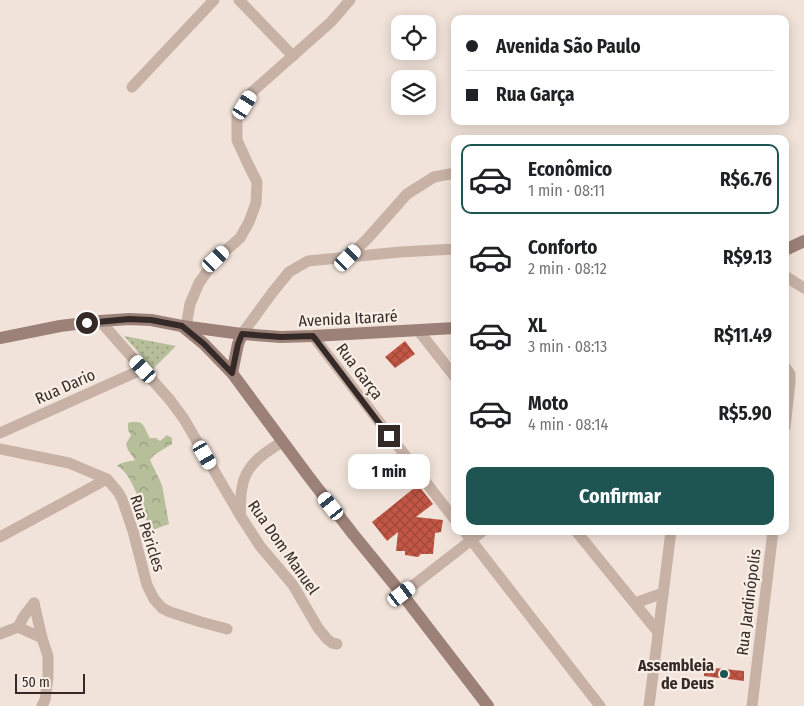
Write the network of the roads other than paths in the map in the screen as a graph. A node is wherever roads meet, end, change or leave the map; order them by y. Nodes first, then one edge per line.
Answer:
1 (214, 0) edge
2 (239, 0) edge
3 (350, 0) edge
4 (293, 56) junction
5 (132, 87) dead end
6 (451, 174) edge
7 (804, 241) edge
8 (789, 248) edge
9 (451, 249) edge
10 (348, 258) junction
11 (789, 279) edge
12 (804, 288) edge
13 (100, 321) junction
14 (184, 326) junction
15 (451, 328) edge
16 (418, 330) junction
17 (242, 334) junction
18 (313, 336) junction
19 (0, 338) edge
20 (143, 369) junction
21 (451, 372) edge
22 (232, 373) junction
23 (789, 373) edge
24 (789, 392) edge
25 (0, 433) edge
26 (282, 442) junction
27 (0, 449) edge
28 (107, 479) junction
29 (240, 515) junction
30 (451, 515) edge
31 (467, 535) edge
32 (478, 535) edge
33 (579, 535) edge
34 (670, 535) edge
35 (773, 535) edge
36 (0, 537) edge
37 (471, 541) junction
38 (663, 593) junction
39 (402, 594) junction
40 (635, 604) junction
41 (18, 627) junction
42 (227, 629) dead end
43 (658, 632) junction
44 (0, 634) edge
45 (42, 638) junction
46 (337, 644) dead end
47 (42, 706) edge
48 (488, 706) edge
49 (600, 706) edge
50 (649, 706) edge
51 (752, 706) edge

1 - 5 street
2 - 4 street
3 - 4 street
4 - 14 street
6 - 10 street
7 - 8 main road
9 - 10 street
10 - 17 street
11 - 12 street
13 - 14 main road, Avenida Itararé
13 - 19 main road, Avenida Itararé
13 - 20 street, Rua Dom Manuel
14 - 17 main road, Avenida Itararé
14 - 22 main road
15 - 16 main road, Avenida Itararé
16 - 18 main road, Avenida Itararé
16 - 21 street
17 - 18 main road, Avenida Itararé
17 - 22 main road
18 - 30 street, Rua Garça
20 - 25 street, Rua Dario
20 - 29 street, Rua Dom Manuel
22 - 26 main road
23 - 24 street
26 - 29 street
26 - 39 main road
27 - 28 street
28 - 36 street
28 - 42 street, Rua Péricles
29 - 46 street, Rua Dom Manuel
31 - 37 street
32 - 37 street
33 - 40 street
34 - 38 street
35 - 51 street, Rua Jardinópolis
37 - 39 street
37 - 49 street
38 - 40 street
38 - 43 street
39 - 48 main road
40 - 43 street
41 - 44 street
41 - 45 street
41 - 45 street
43 - 50 street
45 - 47 street

